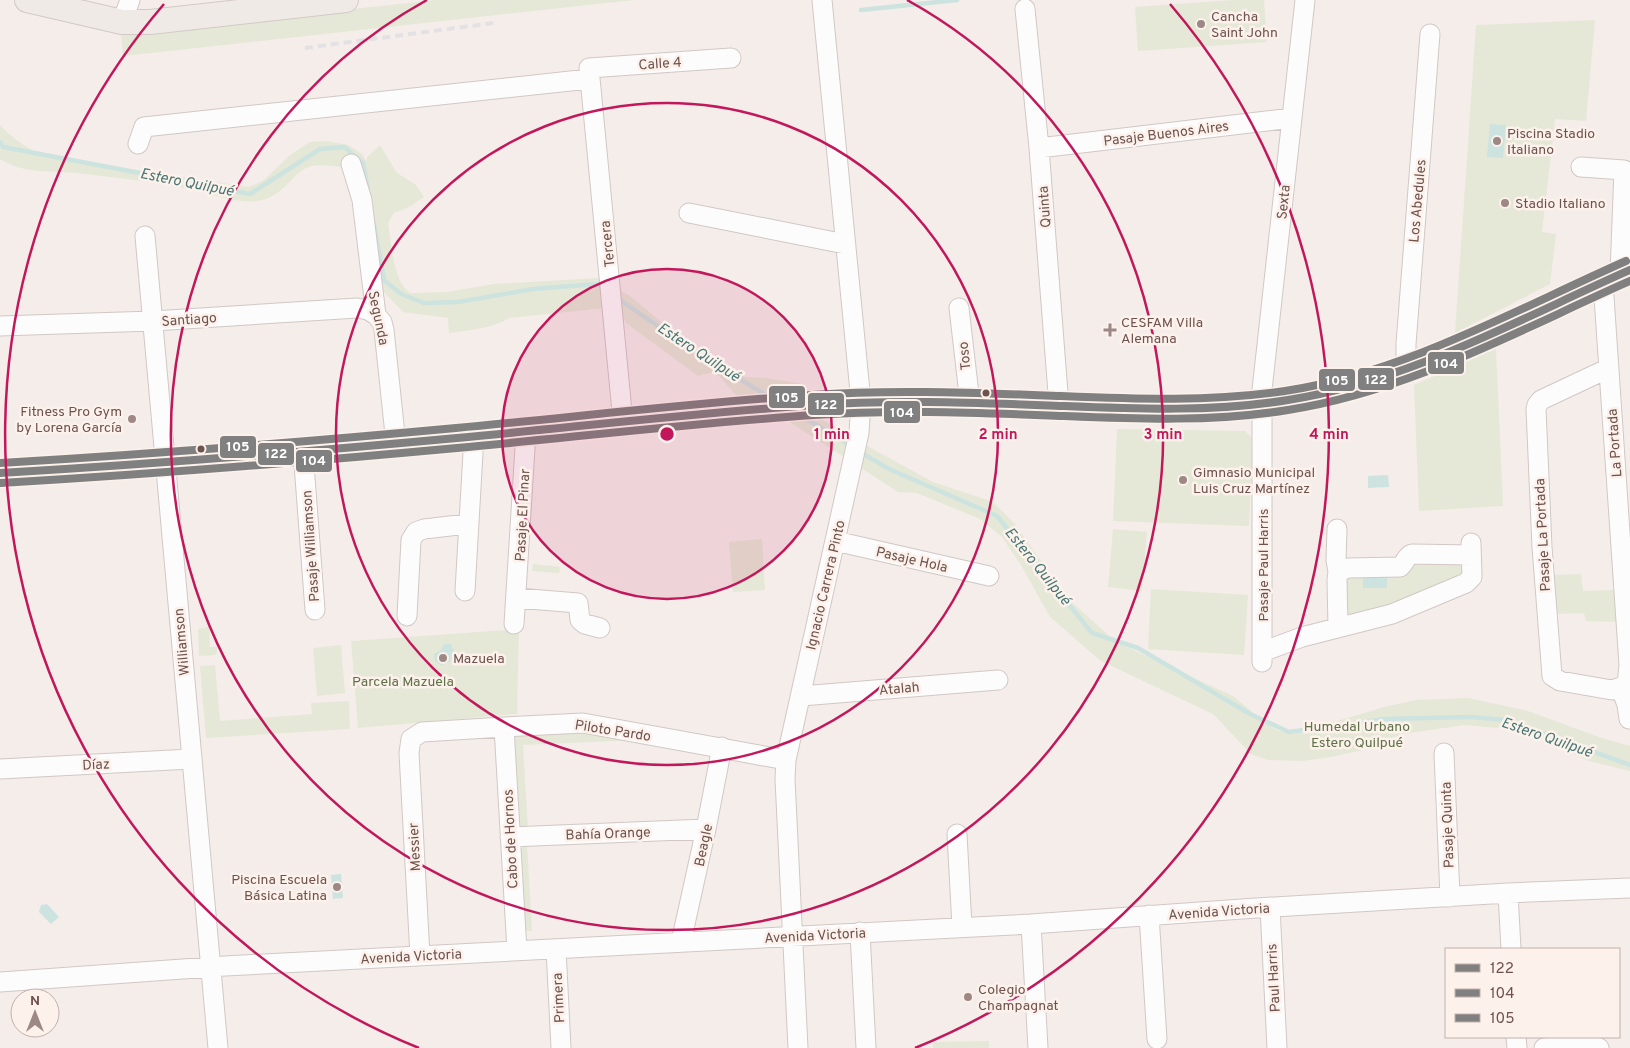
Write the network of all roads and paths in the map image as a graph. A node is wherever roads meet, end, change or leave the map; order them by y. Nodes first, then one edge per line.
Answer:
1 (28, 0) edge
2 (130, 0) edge
3 (346, 0) edge
4 (822, 0) edge
5 (1305, 0) edge
6 (245, 6) edge
7 (1025, 9) dead end
8 (122, 22) junction
9 (1430, 34) dead end
10 (731, 58) dead end
11 (589, 73) junction
12 (843, 85) dead end
13 (1292, 118) junction
14 (834, 122) junction
15 (138, 144) dead end
16 (1039, 148) junction
17 (350, 164) dead end
18 (1581, 167) dead end
19 (689, 213) dead end
20 (145, 236) dead end
21 (844, 244) junction
22 (1618, 275) edge
23 (959, 308) dead end
24 (376, 315) junction
25 (153, 321) junction
26 (0, 326) edge
27 (1406, 368) junction
28 (1609, 368) junction
29 (860, 402) junction
30 (970, 403) junction
31 (1263, 403) junction
32 (1059, 406) junction
33 (623, 422) junction
34 (526, 432) junction
35 (474, 436) junction
36 (396, 444) junction
37 (303, 451) junction
38 (165, 464) junction
39 (0, 473) edge
40 (467, 524) junction
41 (1337, 529) dead end
42 (835, 541) junction
43 (1338, 572) junction
44 (989, 576) dead end
45 (465, 592) dead end
46 (517, 598) junction
47 (315, 610) dead end
48 (408, 616) dead end
49 (514, 624) dead end
50 (1338, 627) junction
51 (600, 628) dead end
52 (998, 680) dead end
53 (1621, 688) junction
54 (801, 696) junction
55 (1629, 719) dead end
56 (504, 726) junction
57 (411, 739) joint
58 (722, 747) junction
59 (1444, 753) dead end
60 (191, 759) junction
61 (786, 760) junction
62 (0, 769) edge
63 (706, 828) junction
64 (957, 834) dead end
65 (510, 837) junction
66 (1630, 888) edge
67 (1508, 893) junction
68 (1450, 897) junction
69 (1270, 907) junction
70 (1149, 915) junction
71 (1031, 924) junction
72 (962, 927) junction
73 (860, 932) junction
74 (792, 936) junction
75 (681, 942) junction
76 (1511, 948) edge
77 (556, 949) junction
78 (517, 951) junction
79 (420, 956) junction
80 (210, 967) junction
81 (0, 982) edge
82 (1157, 1039) dead end
83 (218, 1048) edge
84 (561, 1048) edge
85 (798, 1048) edge
86 (866, 1048) edge
87 (1038, 1048) edge
88 (1277, 1048) edge
89 (1544, 1048) edge
90 (1599, 1048) edge

1 - 8 main road
2 - 8 street
3 - 6 main road
4 - 14 street, Ignacio Carrera Pinto
5 - 13 street, Sexta
6 - 8 main road
7 - 16 street, Quinta
9 - 27 street, Los Abedules
10 - 11 street, Calle 4
11 - 15 street, Calle 4
11 - 33 street, Tercera
12 - 14 street
13 - 16 street, Pasaje Buenos Aires
13 - 31 street, Sexta
14 - 21 street, Ignacio Carrera Pinto
16 - 32 street, Quinta
17 - 24 street, Segunda
18 - 22 street, La Portada
19 - 21 street
20 - 25 street, Williamson
21 - 29 street, Ignacio Carrera Pinto
22 - 27 main road
22 - 28 street, La Portada
23 - 30 street, Toso
24 - 25 street, Santiago
24 - 36 street, Segunda
25 - 26 street, Santiago
25 - 38 street, Williamson
27 - 31 main road
28 - 53 street, La Portada
28 - 53 street, Pasaje La Portada
29 - 30 main road
29 - 33 main road
29 - 42 street, Ignacio Carrera Pinto
30 - 32 main road
31 - 32 main road
31 - 50 street, Pasaje Paul Harris
33 - 34 main road
34 - 35 main road
34 - 46 street, Pasaje El Pinar
35 - 36 main road
35 - 40 street
36 - 37 main road
37 - 38 main road
37 - 47 street, Pasaje Williamson
38 - 39 main road
38 - 60 street, Williamson
40 - 45 street
40 - 48 street
41 - 43 street
42 - 44 street, Pasaje Hola
42 - 54 street, Ignacio Carrera Pinto
43 - 50 street
43 - 50 street, Pasaje Paul Harris
46 - 49 street, Pasaje El Pinar
46 - 51 street
52 - 54 street, Atalah
53 - 55 street
54 - 61 street, Ignacio Carrera Pinto
56 - 57 street, Piloto Pardo
56 - 58 street, Piloto Pardo
56 - 65 street, Cabo de Hornos
57 - 79 street, Messier
58 - 61 street, Piloto Pardo
58 - 63 street, Beagle
59 - 68 street, Pasaje Quinta
60 - 62 street, Díaz
60 - 80 street, Williamson
61 - 74 street, Ignacio Carrera Pinto
63 - 65 street, Bahía Orange
63 - 75 street, Beagle
64 - 72 street
65 - 78 street, Cabo de Hornos
66 - 67 street, Avenida Victoria
67 - 68 street, Avenida Victoria
67 - 76 street
68 - 69 street, Avenida Victoria
69 - 70 street, Avenida Victoria
69 - 88 street, Paul Harris
70 - 71 street, Avenida Victoria
70 - 82 street
71 - 72 street, Avenida Victoria
71 - 87 street
72 - 73 street, Avenida Victoria
73 - 74 street, Avenida Victoria
73 - 86 street
74 - 75 street, Avenida Victoria
74 - 85 street, Ignacio Carrera Pinto
75 - 77 street, Avenida Victoria
77 - 78 street, Avenida Victoria
77 - 84 street, Primera
78 - 79 street, Avenida Victoria
79 - 80 street, Avenida Victoria
80 - 81 street, Avenida Victoria
80 - 83 street, Williamson
89 - 90 street

